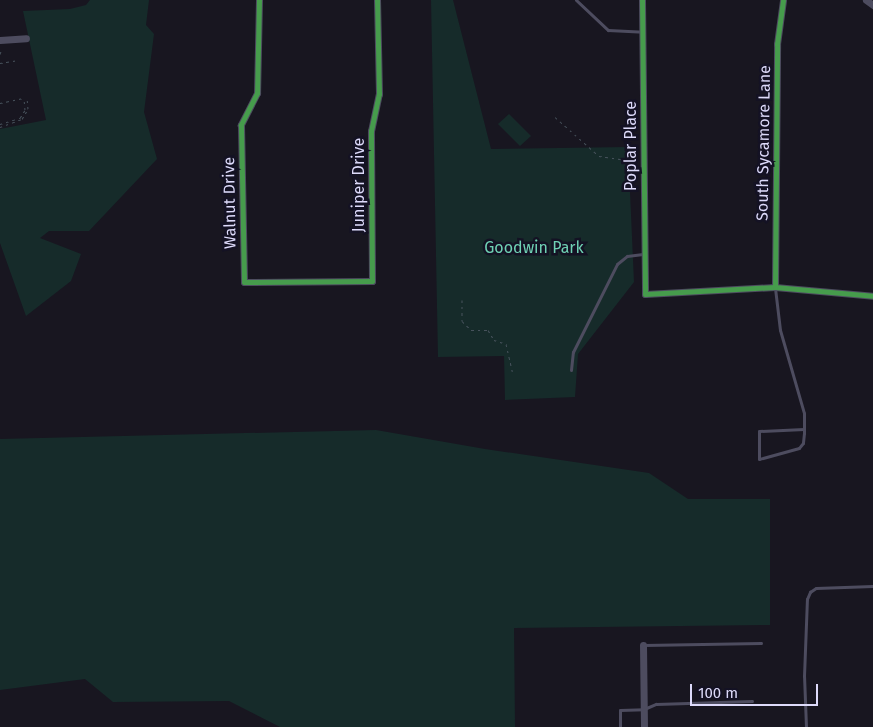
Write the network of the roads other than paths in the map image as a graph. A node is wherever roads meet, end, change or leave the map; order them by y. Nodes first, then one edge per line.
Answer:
1 (259, 0) edge
2 (378, 0) edge
3 (576, 0) edge
4 (642, 0) edge
5 (783, 0) edge
6 (866, 0) edge
7 (873, 5) edge
8 (643, 32) junction
9 (26, 38) dead end
10 (0, 40) edge
11 (643, 254) junction
12 (372, 281) joint
13 (775, 287) junction
14 (873, 296) edge
15 (571, 370) dead end
16 (804, 429) junction
17 (873, 586) edge
18 (761, 643) dead end
19 (643, 645) joint
20 (752, 702) dead end
21 (644, 709) junction
22 (620, 727) edge
23 (644, 727) edge
24 (806, 727) edge

1 - 12 street, Walnut Drive
2 - 12 street, Juniper Drive
3 - 8 lane
4 - 8 street, Poplar Place
5 - 13 street, South Sycamore Lane
6 - 7 street
8 - 11 street, Poplar Place
9 - 10 street
11 - 13 street, Poplar Place
11 - 15 lane
13 - 14 street
13 - 16 lane
16 - 16 lane
17 - 24 lane
18 - 19 lane
19 - 21 street
20 - 21 lane
21 - 22 lane
21 - 23 street

